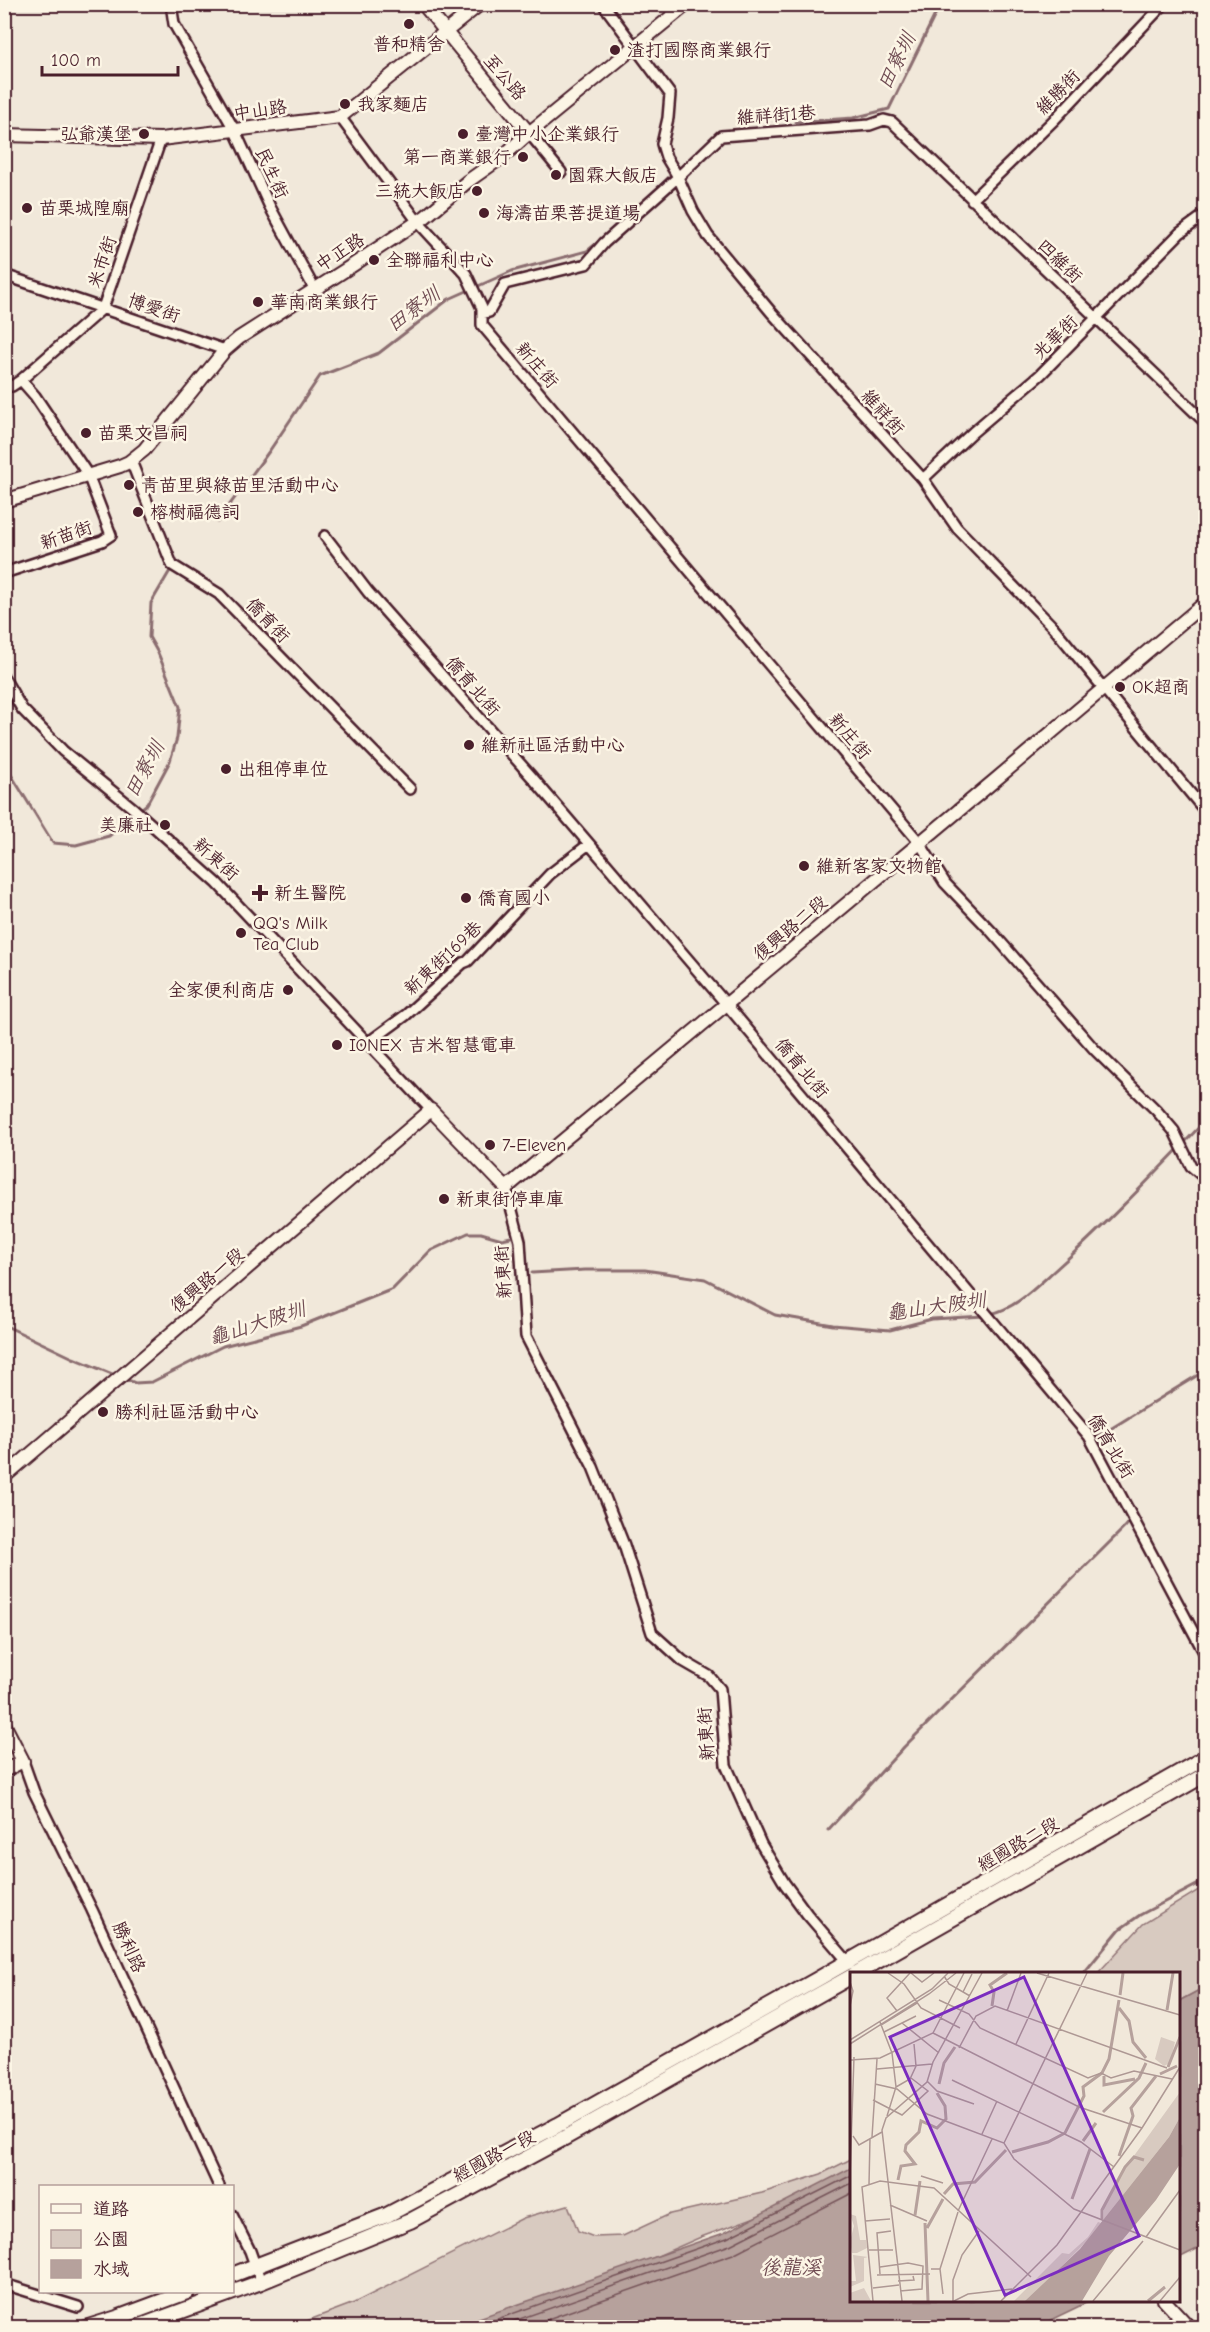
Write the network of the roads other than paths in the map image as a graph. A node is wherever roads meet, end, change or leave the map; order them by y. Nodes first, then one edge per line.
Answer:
1 (171, 4) edge
2 (423, 4) edge
3 (480, 4) edge
4 (603, 4) edge
5 (687, 4) edge
6 (1164, 4) edge
7 (446, 32) junction
8 (636, 46) junction
9 (340, 117) junction
10 (892, 122) joint
11 (235, 131) junction
12 (529, 133) junction
13 (4, 135) edge
14 (161, 139) junction
15 (561, 172) dead end
16 (678, 177) junction
17 (972, 200) junction
18 (1206, 214) edge
19 (418, 222) junction
20 (4, 275) edge
21 (315, 290) junction
22 (103, 308) junction
23 (483, 310) junction
24 (1097, 319) junction
25 (225, 350) junction
26 (21, 380) junction
27 (4, 387) edge
28 (1206, 423) edge
29 (131, 460) junction
30 (88, 475) junction
31 (923, 479) junction
32 (4, 501) edge
33 (325, 536) dead end
34 (4, 573) edge
35 (1206, 602) edge
36 (4, 678) edge
37 (1104, 687) junction
38 (410, 789) dead end
39 (1206, 812) edge
40 (919, 842) junction
41 (589, 844) junction
42 (727, 1005) junction
43 (369, 1042) junction
44 (431, 1110) junction
45 (1206, 1179) edge
46 (506, 1188) junction
47 (4, 1477) edge
48 (1206, 1656) edge
49 (4, 1724) edge
50 (1206, 1757) edge
51 (23, 1761) junction
52 (4, 1771) edge
53 (1206, 1774) edge
54 (848, 1961) junction
55 (856, 1972) edge
56 (860, 1972) edge
57 (850, 1978) edge
58 (218, 2185) edge
59 (234, 2219) edge
60 (256, 2267) junction
61 (234, 2274) edge
62 (261, 2283) junction
63 (4, 2284) edge
64 (184, 2293) edge
65 (233, 2293) edge
66 (234, 2293) edge
67 (1165, 2302) edge
68 (1175, 2302) edge
69 (78, 2307) dead end
70 (85, 2328) edge
71 (135, 2328) edge
72 (1190, 2328) edge
73 (1200, 2328) edge

1 - 11 street, 民生街
2 - 7 street, 至公路
3 - 7 street
4 - 8 street, 維祥街
5 - 8 street, 中正路
6 - 17 street, 維勝街
7 - 9 street
7 - 12 street, 至公路
8 - 12 street, 中正路
8 - 16 street, 維祥街
9 - 11 street, 中山路
9 - 19 street, 新庄街
10 - 16 street, 維祥街1巷
10 - 17 street, 四維街
11 - 14 street, 中山路
11 - 21 street, 民生街
12 - 15 street, 至公路
12 - 19 street, 中正路
13 - 14 street, 中山路
14 - 22 street, 米市街
16 - 23 street, 維祥街1巷
16 - 31 street, 維祥街
17 - 24 street, 四維街
18 - 24 street, 光華街
19 - 21 street, 中正路
19 - 23 street, 新庄街
20 - 22 street, 博愛街
21 - 25 street, 中正路
22 - 25 street, 博愛街
22 - 26 street, 米市街
23 - 40 street, 新庄街
24 - 28 street, 四維街
24 - 31 street, 光華街
25 - 29 street, 中正路
26 - 27 street, 米市街
26 - 30 street
29 - 30 street, 中正路
29 - 38 street, 僑育街
30 - 32 street, 中正路
30 - 34 street, 新苗街
31 - 37 street, 維祥街
33 - 41 street, 僑育北街
35 - 37 street, 復興路二段
36 - 43 street, 新東街
37 - 39 street, 維祥街
37 - 40 street, 復興路二段
40 - 42 street, 復興路二段
40 - 45 street, 新庄街
41 - 42 street, 僑育北街
41 - 43 street, 新東街169巷
42 - 46 street, 復興路二段
42 - 48 street, 僑育北街
43 - 44 street, 新東街
44 - 46 street, 新東街
44 - 47 street, 復興路一段
46 - 54 street, 新東街
49 - 51 street, 勝利路
50 - 54 main road, 經國路二段
51 - 52 street
51 - 58 street, 勝利路
53 - 56 main road, 經國路二段
54 - 55 street, 新東街
54 - 60 main road, 經國路一段
57 - 62 main road, 經國路一段
59 - 60 street
60 - 61 main road, 經國路一段
60 - 62 street
62 - 66 main road, 經國路一段
63 - 69 street
64 - 70 main road
65 - 71 main road, 經國路一段
67 - 72 street
68 - 73 street

